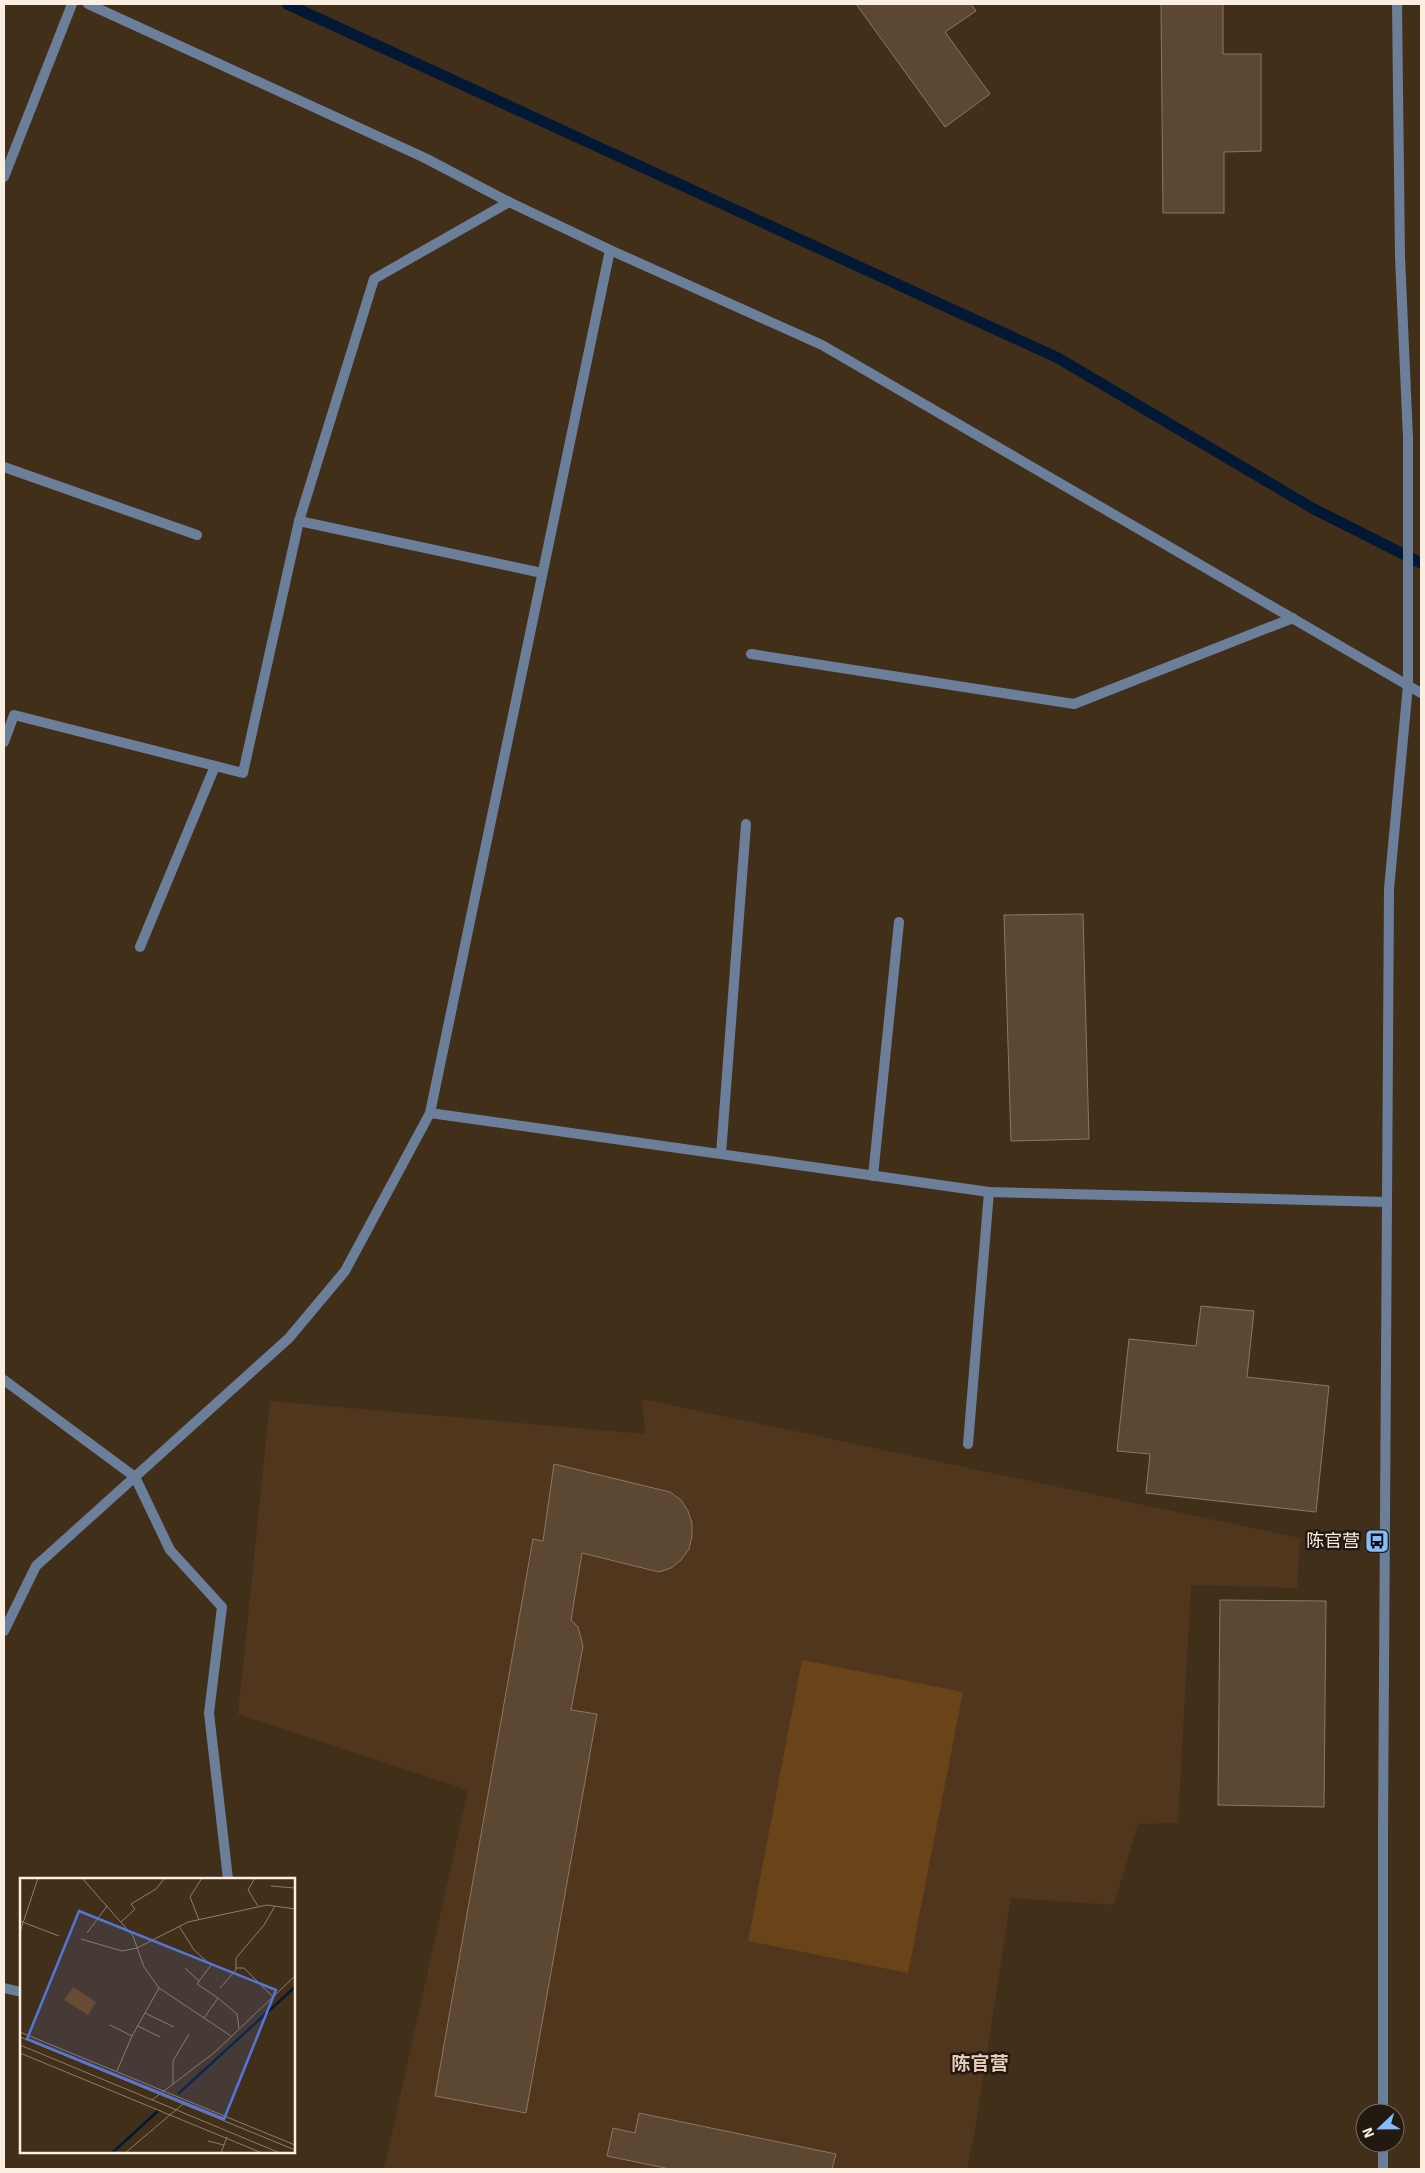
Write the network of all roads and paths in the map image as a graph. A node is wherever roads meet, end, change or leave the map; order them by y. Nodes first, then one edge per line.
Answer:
1 (72, 4) edge
2 (88, 4) edge
3 (1397, 4) edge
4 (4, 177) edge
5 (509, 202) junction
6 (610, 250) junction
7 (4, 467) edge
8 (299, 520) junction
9 (197, 536) dead end
10 (542, 573) junction
11 (1293, 618) junction
12 (751, 654) dead end
13 (1408, 686) junction
14 (1421, 693) edge
15 (4, 742) edge
16 (215, 766) junction
17 (746, 824) dead end
18 (899, 922) dead end
19 (140, 946) dead end
20 (430, 1113) junction
21 (721, 1154) junction
22 (873, 1176) junction
23 (989, 1192) junction
24 (1387, 1202) junction
25 (4, 1380) edge
26 (968, 1444) dead end
27 (135, 1477) junction
28 (4, 1631) edge
29 (228, 1878) edge
30 (4, 1988) edge
31 (20, 1992) edge
32 (1383, 2103) edge
33 (1383, 2153) edge
34 (1383, 2169) edge

1 - 4 street
2 - 5 street
3 - 13 street
5 - 6 street
5 - 8 street
6 - 10 street
6 - 11 street
7 - 9 street
8 - 10 street
8 - 16 street
10 - 20 street
11 - 12 street
11 - 13 street
13 - 14 street
13 - 24 street
15 - 16 street
16 - 19 street
17 - 21 street
18 - 22 street
20 - 21 street
20 - 27 street
21 - 22 street
22 - 23 street
23 - 24 street
23 - 26 street
24 - 32 street
25 - 27 street
27 - 28 street
27 - 29 street
30 - 31 street
33 - 34 street

